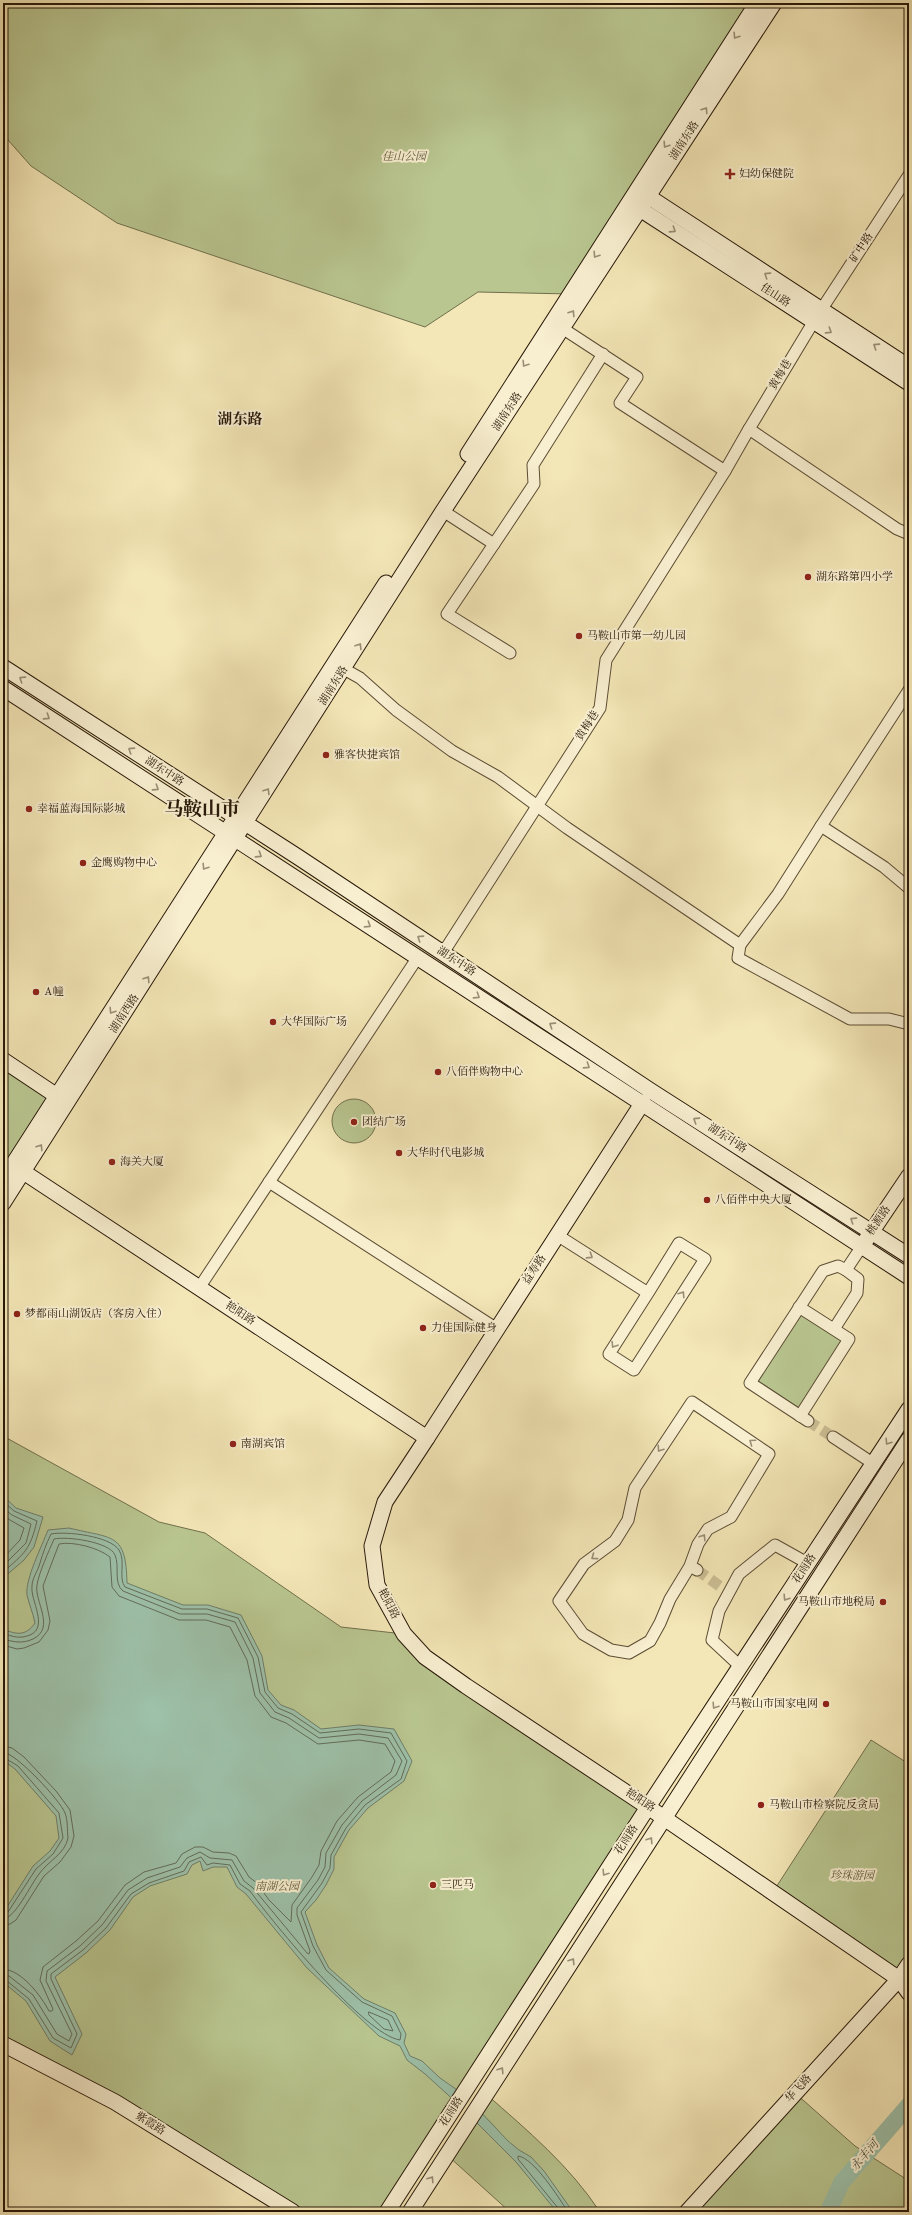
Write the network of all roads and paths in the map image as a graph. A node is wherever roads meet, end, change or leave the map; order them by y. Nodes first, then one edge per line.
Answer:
1 (757, 3) edge
2 (774, 3) edge
3 (909, 175) edge
4 (645, 203) junction
5 (818, 316) junction
6 (562, 328) junction
7 (603, 354) junction
8 (909, 367) edge
9 (909, 383) edge
10 (749, 430) junction
11 (725, 471) junction
12 (444, 511) junction
13 (909, 534) edge
14 (494, 544) junction
15 (510, 653) dead end
16 (3, 667) edge
17 (344, 669) junction
18 (3, 688) edge
19 (909, 690) edge
20 (536, 806) junction
21 (241, 821) junction
22 (821, 826) junction
23 (231, 837) junction
24 (909, 888) edge
25 (740, 945) junction
26 (442, 953) junction
27 (418, 957) junction
28 (909, 1024) edge
29 (3, 1060) edge
30 (57, 1096) junction
31 (643, 1102) junction
32 (18, 1169) junction
33 (909, 1176) edge
34 (3, 1180) edge
35 (269, 1182) junction
36 (3, 1203) edge
37 (871, 1232) junction
38 (557, 1235) junction
39 (862, 1246) junction
40 (909, 1256) edge
41 (846, 1270) junction
42 (909, 1277) edge
43 (199, 1288) junction
44 (648, 1293) junction
45 (799, 1307) junction
46 (497, 1329) junction
47 (834, 1329) junction
48 (909, 1409) edge
49 (834, 1437) tunnel mouth
50 (427, 1438) junction
51 (909, 1440) edge
52 (874, 1464) junction
53 (809, 1564) junction
54 (693, 1568) joint
55 (741, 1667) junction
56 (648, 1807) junction
57 (665, 1818) junction
58 (909, 1964) edge
59 (899, 1979) junction
60 (909, 1993) edge
61 (3, 2044) edge
62 (292, 2212) edge
63 (387, 2212) edge
64 (410, 2212) edge
65 (687, 2212) edge

1 -> 21 main road
4 -> 2 main road, 湖南东路
3 - 5 street, 矿中路
4 - 5 main road, 佳山路
6 -> 4 main road, 湖南东路
8 -> 5 main road, 佳山路
5 -> 9 main road, 佳山路
5 - 10 street, 黄梅巷
6 - 7 street
6 - 12 main road, 湖南东路
7 - 11 street
7 - 14 street
10 - 11 street, 黄梅巷
10 - 13 street
11 - 20 street, 黄梅巷
12 - 14 street
17 -> 12 main road, 湖南东路
14 - 15 street
21 -> 16 main road, 湖东中路
17 - 20 street
21 -> 17 main road, 湖南东路
18 -> 23 main road, 湖东中路
19 - 22 street
20 - 25 street
20 - 26 street, 黄梅巷
21 - 23 main road
26 -> 21 main road, 湖东中路
22 - 24 street
22 - 25 street
23 -> 27 main road, 湖东中路
23 -> 30 main road, 湖南西路
32 -> 23 main road, 湖南西路
25 - 28 street
37 -> 26 main road, 湖东中路
27 -> 31 main road, 湖东中路
27 - 35 street
29 - 30 main road
30 - 32 main road, 湖南西路
31 - 38 main road, 益寿路
31 - 39 main road, 湖东中路
32 - 34 main road, 湖南西路
32 - 36 main road, 湖南西路
32 - 43 main road, 艳阳路
33 - 37 main road, 桃源路
35 - 43 street
35 - 46 street
37 - 39 main road, 桃源路
37 - 40 main road, 湖东中路
38 -> 44 street
38 - 46 main road, 益寿路
39 - 41 street
39 - 42 main road, 湖东中路
41 - 45 street
41 - 47 street
43 - 50 main road, 艳阳路
44 -> 44 street
45 - 47 street
45 - 47 street
46 - 50 main road, 益寿路
48 -> 52 main road, 花雨路
49 - 52 street
50 - 56 main road, 艳阳路
51 - 57 main road
52 - 53 main road, 花雨路
53 -> 55 main road, 花雨路
53 - 55 street
54 -> 54 street
55 -> 56 main road, 花雨路
56 - 57 main road, 艳阳路
56 -> 63 main road, 花雨路
57 - 59 main road, 艳阳路
64 -> 57 main road
58 - 59 main road, 华飞路
59 - 60 main road, 艳阳路
59 - 65 main road, 华飞路
61 - 62 main road, 紫霞路

